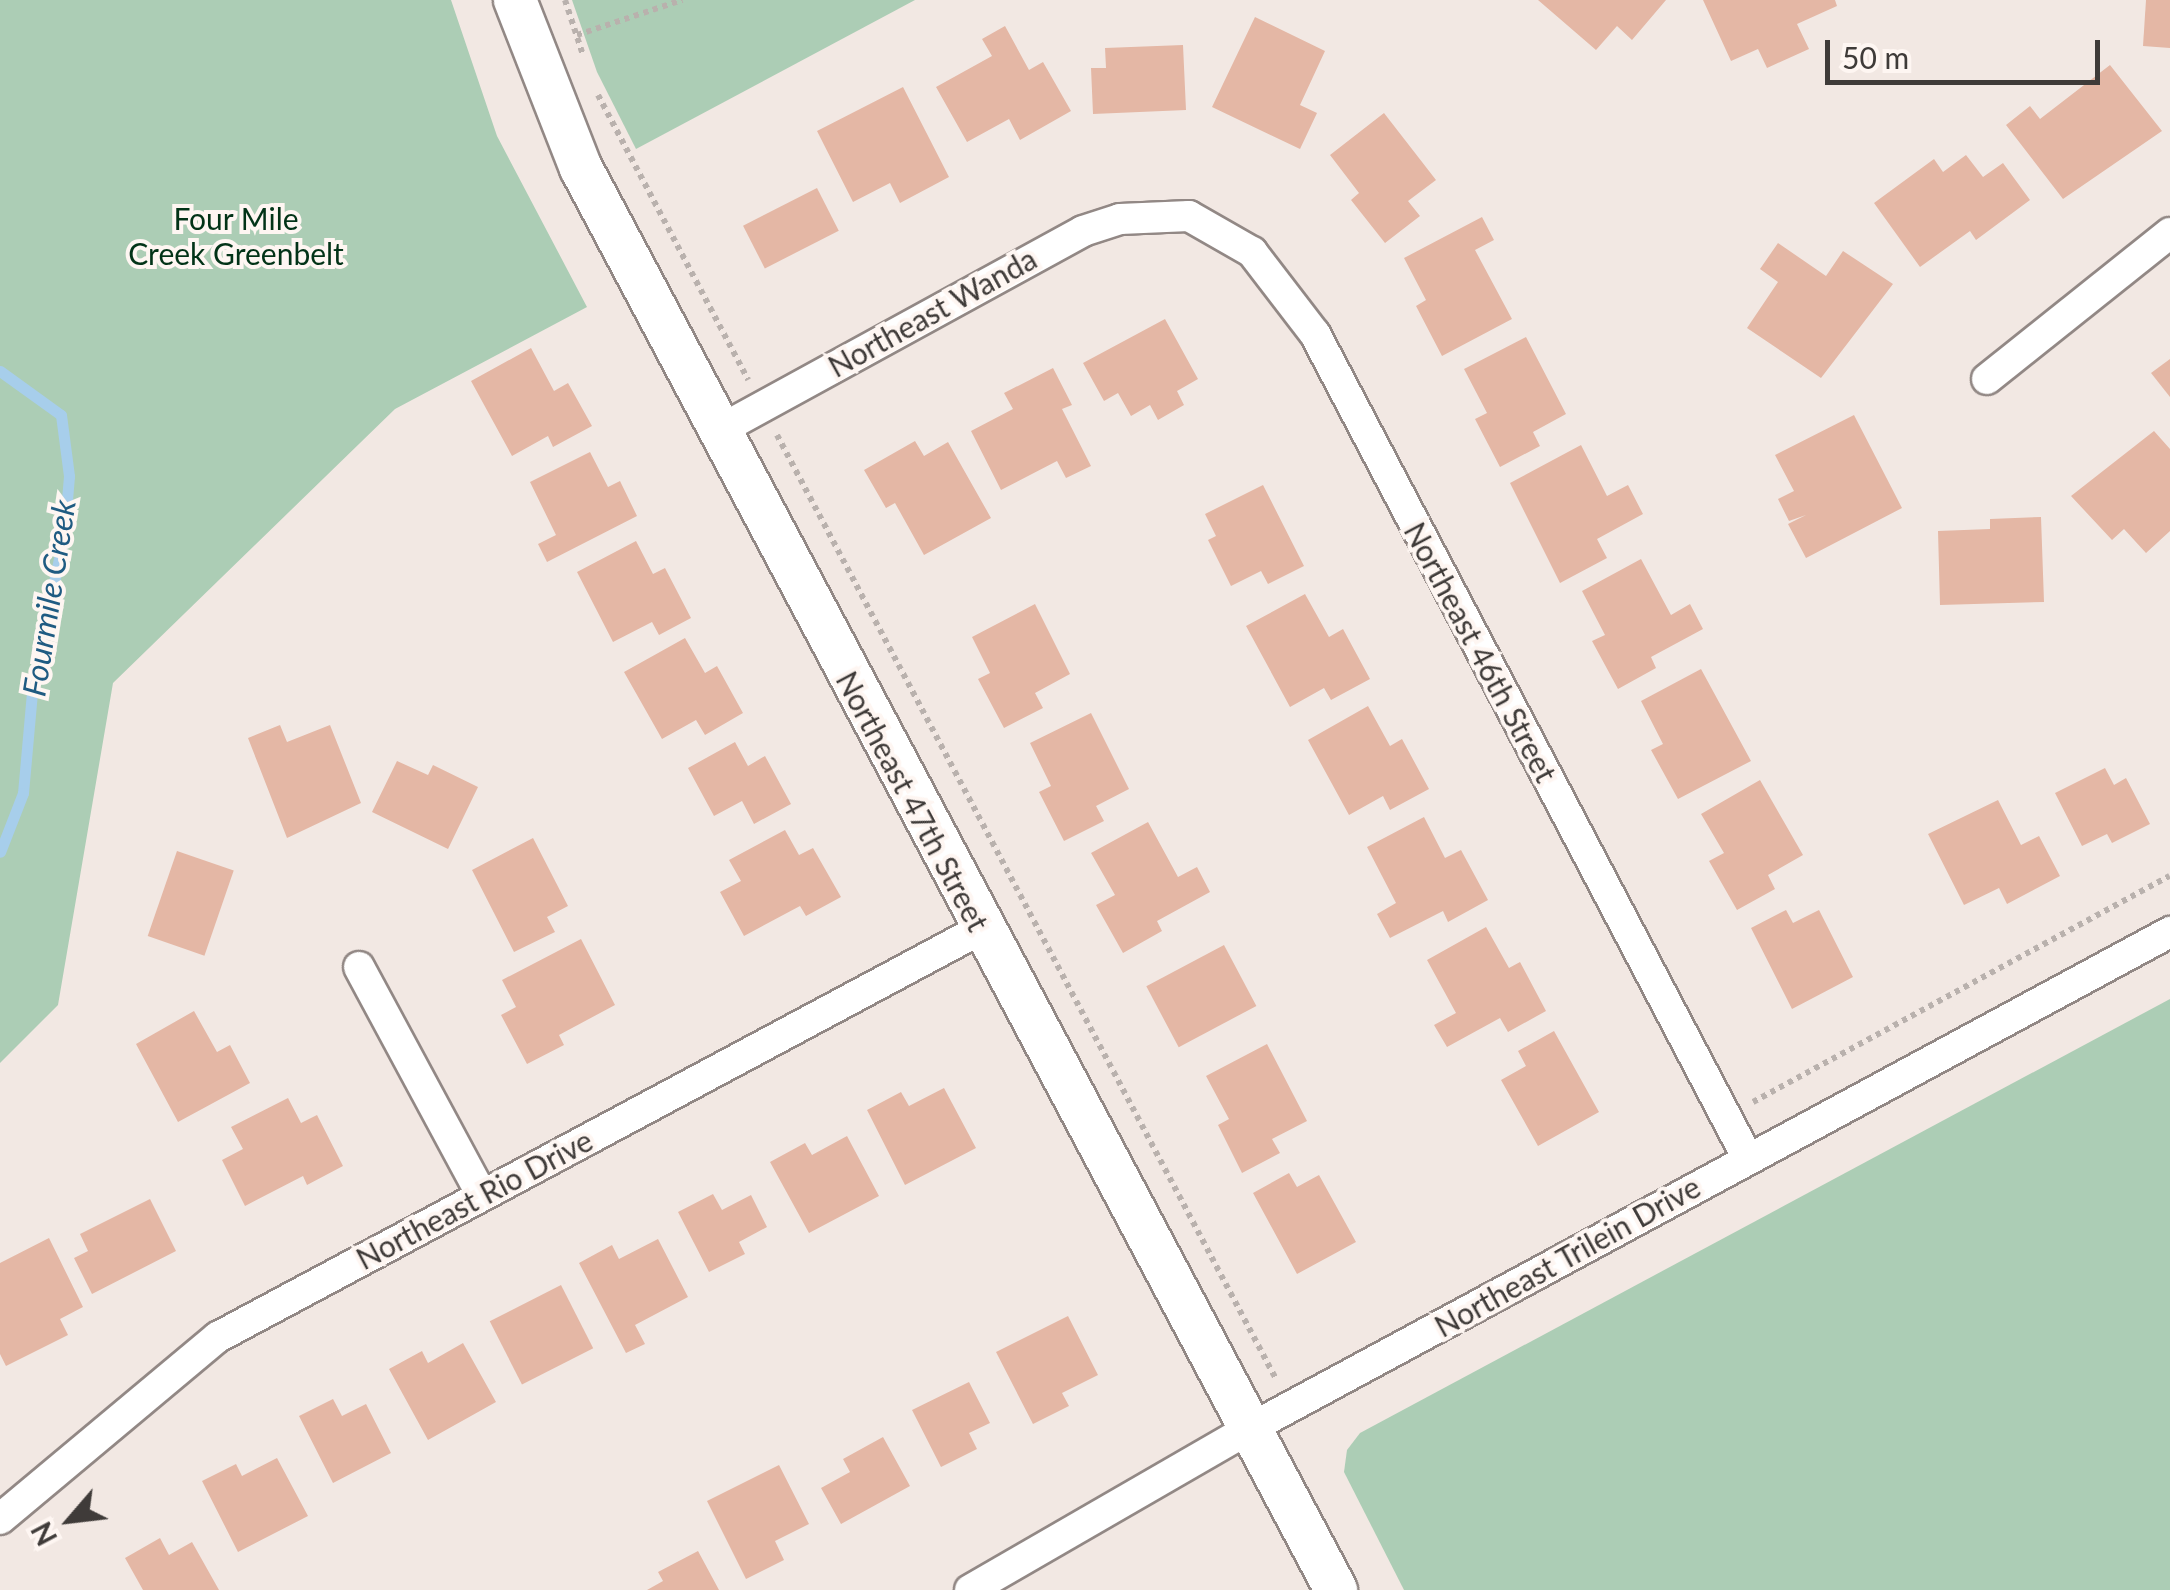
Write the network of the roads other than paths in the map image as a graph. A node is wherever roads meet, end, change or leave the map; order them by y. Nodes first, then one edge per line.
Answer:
1 (515, 0) edge
2 (1153, 214) joint
3 (2170, 233) edge
4 (1987, 379) dead end
5 (718, 430) junction
6 (982, 929) junction
7 (2170, 932) edge
8 (360, 967) dead end
9 (1748, 1156) junction
10 (481, 1194) junction
11 (1250, 1429) junction
12 (0, 1519) edge
13 (970, 1590) edge
14 (1336, 1590) edge

1 - 5 street, Northeast 47th Street
2 - 5 street, Northeast Wanda
2 - 9 street, Northeast 46th Street
3 - 4 street
5 - 6 street, Northeast 47th Street
6 - 10 street, Northeast Rio Drive
6 - 11 street, Northeast 47th Street
7 - 9 street, Northeast Trilein Drive
8 - 10 street
9 - 11 street, Northeast Trilein Drive
10 - 12 street, Northeast Rio Drive
11 - 13 street, Northeast Trilein Drive
11 - 14 street, Northeast 47th Street

